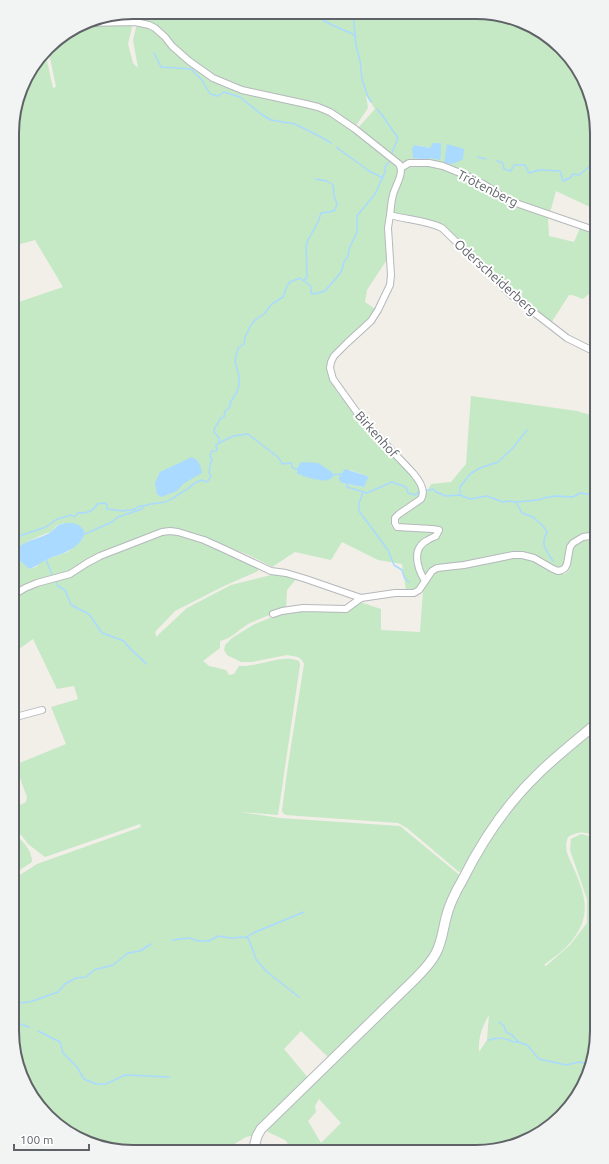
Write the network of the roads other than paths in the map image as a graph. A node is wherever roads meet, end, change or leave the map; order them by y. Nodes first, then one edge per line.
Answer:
1 (106, 23) edge
2 (401, 168) junction
3 (390, 215) junction
4 (590, 228) edge
5 (590, 350) edge
6 (590, 536) edge
7 (425, 581) junction
8 (19, 592) edge
9 (361, 598) junction
10 (273, 614) dead end
11 (42, 710) dead end
12 (19, 716) edge
13 (590, 729) edge
14 (254, 1145) edge

1 - 2 street
2 - 3 street
2 - 4 street, Trötenberg
3 - 5 street, Oderscheiderberg
3 - 7 street, Birkenhof
6 - 7 street
7 - 9 street
8 - 9 street
9 - 10 street
11 - 12 street
13 - 14 street

